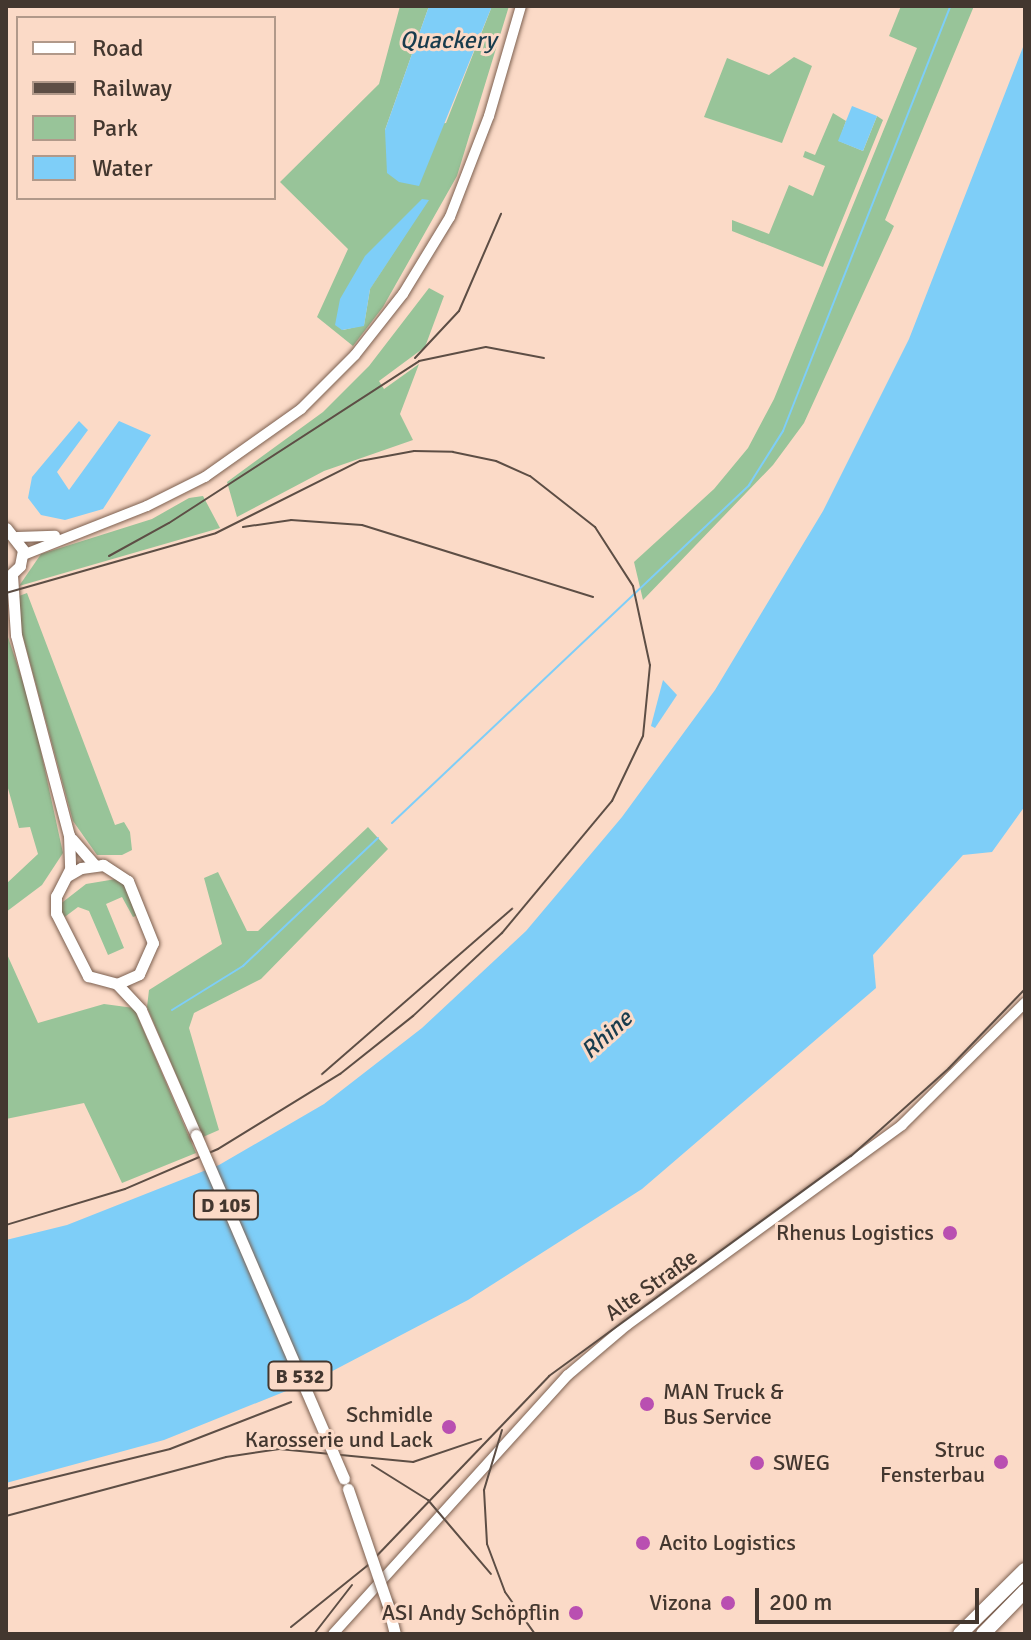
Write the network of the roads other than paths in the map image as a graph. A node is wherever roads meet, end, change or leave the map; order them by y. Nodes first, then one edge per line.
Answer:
1 (521, 6) edge
2 (6, 528) edge
3 (69, 535) junction
4 (17, 537) junction
5 (23, 555) junction
6 (9, 576) edge
7 (6, 611) edge
8 (16, 635) junction
9 (69, 835) junction
10 (95, 865) junction
11 (67, 876) junction
12 (139, 974) junction
13 (117, 984) junction
14 (1025, 1003) edge
15 (141, 1010) junction
16 (256, 1275) joint
17 (1025, 1570) edge
18 (1025, 1591) edge
19 (333, 1634) edge
20 (395, 1634) edge
21 (960, 1634) edge
22 (983, 1634) edge

1 - 3 street
2 - 4 main road
3 - 4 street
3 - 5 street
4 - 5 main road
5 - 6 main road
6 - 8 main road
7 - 8 main road
8 - 9 main road
9 - 10 main road
9 - 11 main road
10 - 11 main road
10 - 12 main road
11 - 13 main road
12 - 13 main road
12 - 15 main road, D 105
13 - 15 main road, D 105
14 - 19 street, Alte Straße
15 - 16 main road, D 105, bridge
16 - 20 main road, B 532, bridge
17 - 21 highway
18 - 22 highway

